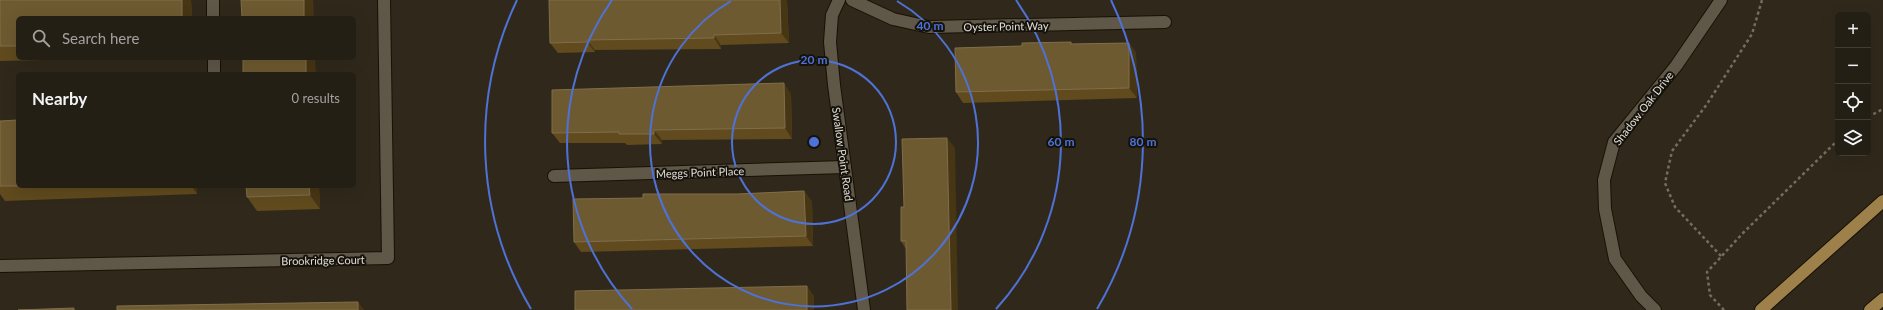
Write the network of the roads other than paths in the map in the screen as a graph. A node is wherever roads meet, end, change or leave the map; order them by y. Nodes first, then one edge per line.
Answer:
1 (213, 0) edge
2 (384, 0) edge
3 (839, 0) edge
4 (852, 0) edge
5 (1721, 0) edge
6 (213, 16) edge
7 (1165, 22) dead end
8 (214, 60) edge
9 (214, 72) edge
10 (845, 167) junction
11 (554, 176) dead end
12 (1883, 201) edge
13 (0, 266) edge
14 (1883, 299) edge
15 (865, 309) edge
16 (1655, 310) edge
17 (1761, 310) edge
18 (1870, 310) edge

1 - 6 street
2 - 13 street, Brookridge Court
3 - 10 street, Swallow Point Road
4 - 7 street, Oyster Point Way
5 - 16 street, Shadow Oak Drive
8 - 9 street
10 - 11 street, Meggs Point Place
10 - 15 street, Swallow Point Road
12 - 17 main road
14 - 18 main road

